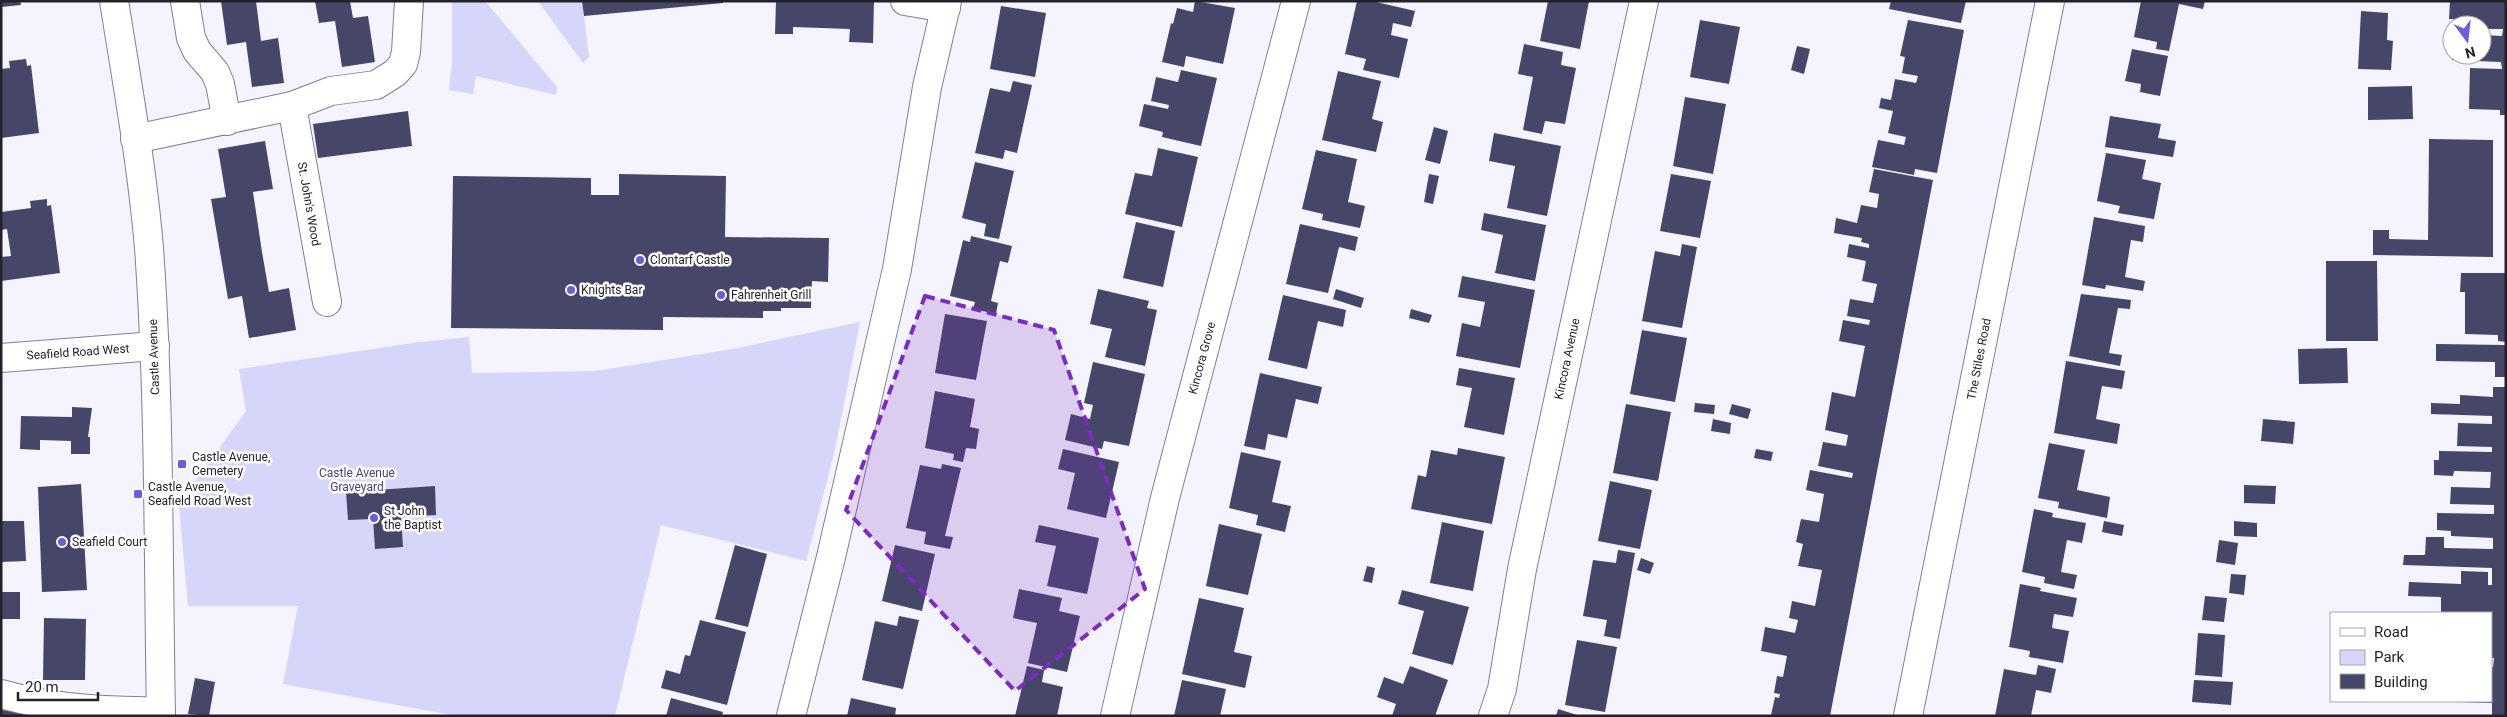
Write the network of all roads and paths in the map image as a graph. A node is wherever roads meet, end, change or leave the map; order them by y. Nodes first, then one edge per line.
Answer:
1 (114, 1) edge
2 (185, 1) edge
3 (409, 1) edge
4 (905, 1) edge
5 (1296, 1) edge
6 (1644, 1) edge
7 (2050, 1) edge
8 (947, 5) edge
9 (292, 106) junction
10 (226, 121) junction
11 (135, 139) junction
12 (327, 302) dead end
13 (155, 346) junction
14 (1, 358) edge
15 (1, 694) edge
16 (161, 713) edge
17 (791, 716) edge
18 (1115, 716) edge
19 (1493, 716) edge
20 (1908, 716) edge

1 - 11 street, Castle Avenue
2 - 10 street
3 - 9 street
4 - 8 street
5 - 18 street, Kincora Grove
6 - 19 street, Kincora Avenue
7 - 20 street, The Stiles Road
8 - 17 street
9 - 10 street
9 - 12 street, St. John's Wood
10 - 11 street
11 - 13 street, Castle Avenue
13 - 14 street, Seafield Road West
13 - 16 street, Castle Avenue
15 - 16 street

